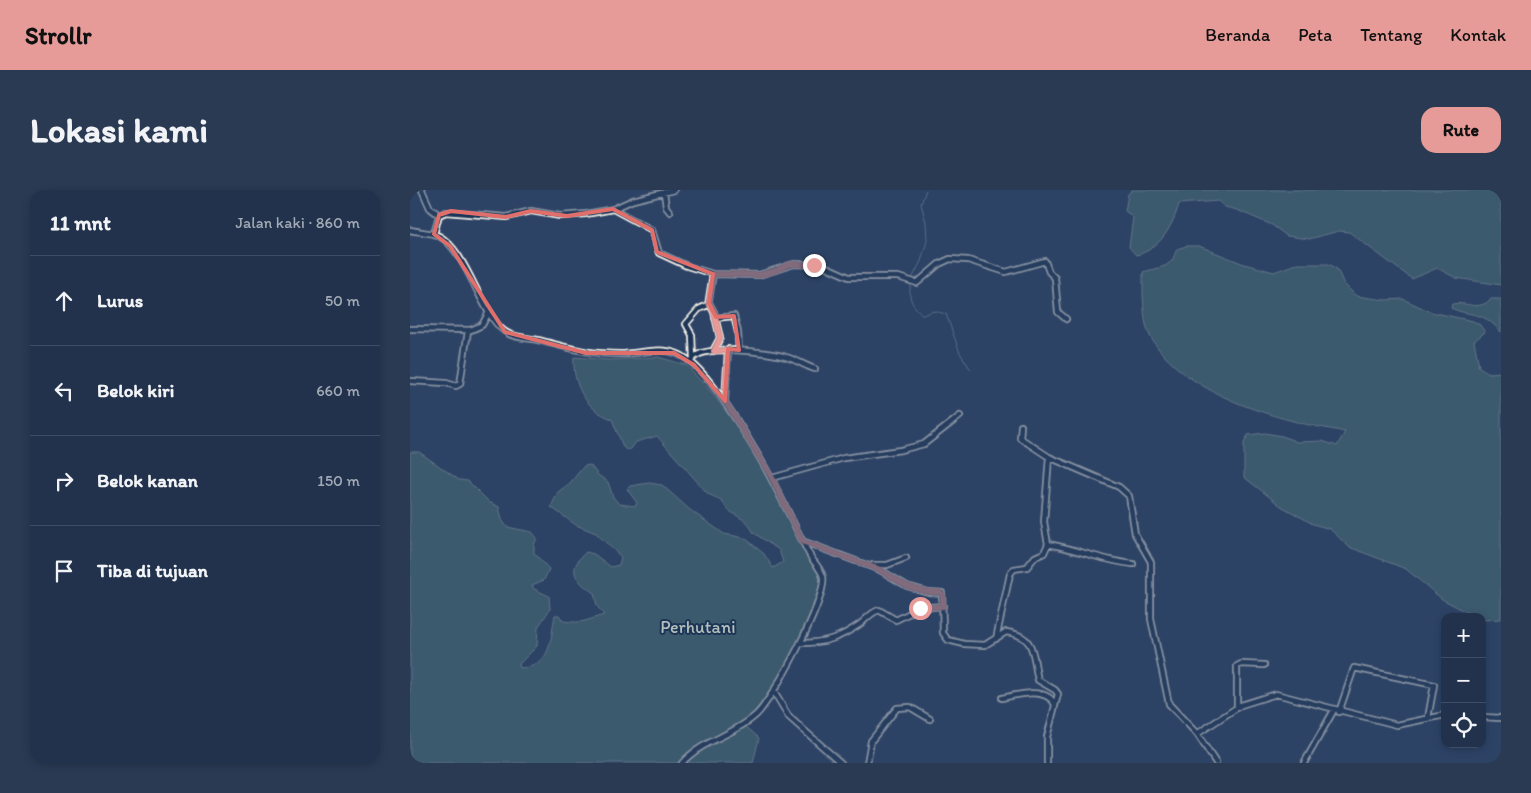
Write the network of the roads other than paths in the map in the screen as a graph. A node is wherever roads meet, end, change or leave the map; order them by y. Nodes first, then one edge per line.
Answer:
1 (422, 190) edge
2 (674, 190) edge
3 (664, 192) junction
4 (613, 209) junction
5 (670, 212) dead end
6 (439, 215) junction
7 (410, 230) edge
8 (434, 234) junction
9 (713, 274) junction
10 (709, 303) junction
11 (490, 312) junction
12 (715, 318) junction
13 (1066, 319) dead end
14 (410, 330) edge
15 (468, 331) junction
16 (728, 350) junction
17 (739, 350) junction
18 (714, 351) junction
19 (692, 358) junction
20 (692, 364) junction
21 (815, 369) dead end
22 (410, 381) edge
23 (725, 401) junction
24 (960, 416) dead end
25 (1021, 426) dead end
26 (1048, 457) junction
27 (772, 478) junction
28 (802, 541) junction
29 (1048, 544) junction
30 (906, 558) dead end
31 (1133, 564) dead end
32 (869, 566) junction
33 (943, 606) junction
34 (996, 639) junction
35 (801, 644) junction
36 (1264, 666) dead end
37 (774, 692) junction
38 (1002, 698) dead end
39 (1055, 706) junction
40 (1237, 707) junction
41 (1337, 711) junction
42 (1441, 716) edge
43 (1486, 717) edge
44 (1428, 718) junction
45 (1501, 718) edge
46 (930, 719) dead end
47 (1197, 734) junction
48 (682, 763) edge
49 (841, 763) edge
50 (866, 763) edge
51 (1047, 763) edge
52 (1216, 763) edge
53 (1304, 763) edge

1 - 6 street
2 - 3 street
3 - 4 street
3 - 5 street
4 - 6 street
4 - 9 street
6 - 8 street
7 - 8 street
8 - 11 street
9 - 10 street
9 - 13 street
10 - 12 street
10 - 19 street
11 - 15 street
11 - 20 street
12 - 17 street
12 - 18 street
14 - 15 street
15 - 22 street
16 - 17 street
16 - 18 street
16 - 23 street
17 - 21 street
18 - 19 street
19 - 20 street
20 - 23 street
23 - 27 street
24 - 27 street
25 - 26 street
26 - 29 street
26 - 47 street
27 - 28 street
28 - 32 street
28 - 35 street
29 - 31 street
29 - 34 street
30 - 32 street
32 - 33 street
33 - 34 street
33 - 35 street
34 - 39 street
35 - 37 street
36 - 40 street
37 - 48 street
37 - 49 street
38 - 39 street
39 - 51 street
40 - 41 street
40 - 47 street
41 - 44 street
41 - 44 street
41 - 53 street
42 - 44 street
43 - 45 street
46 - 50 street
47 - 52 street

